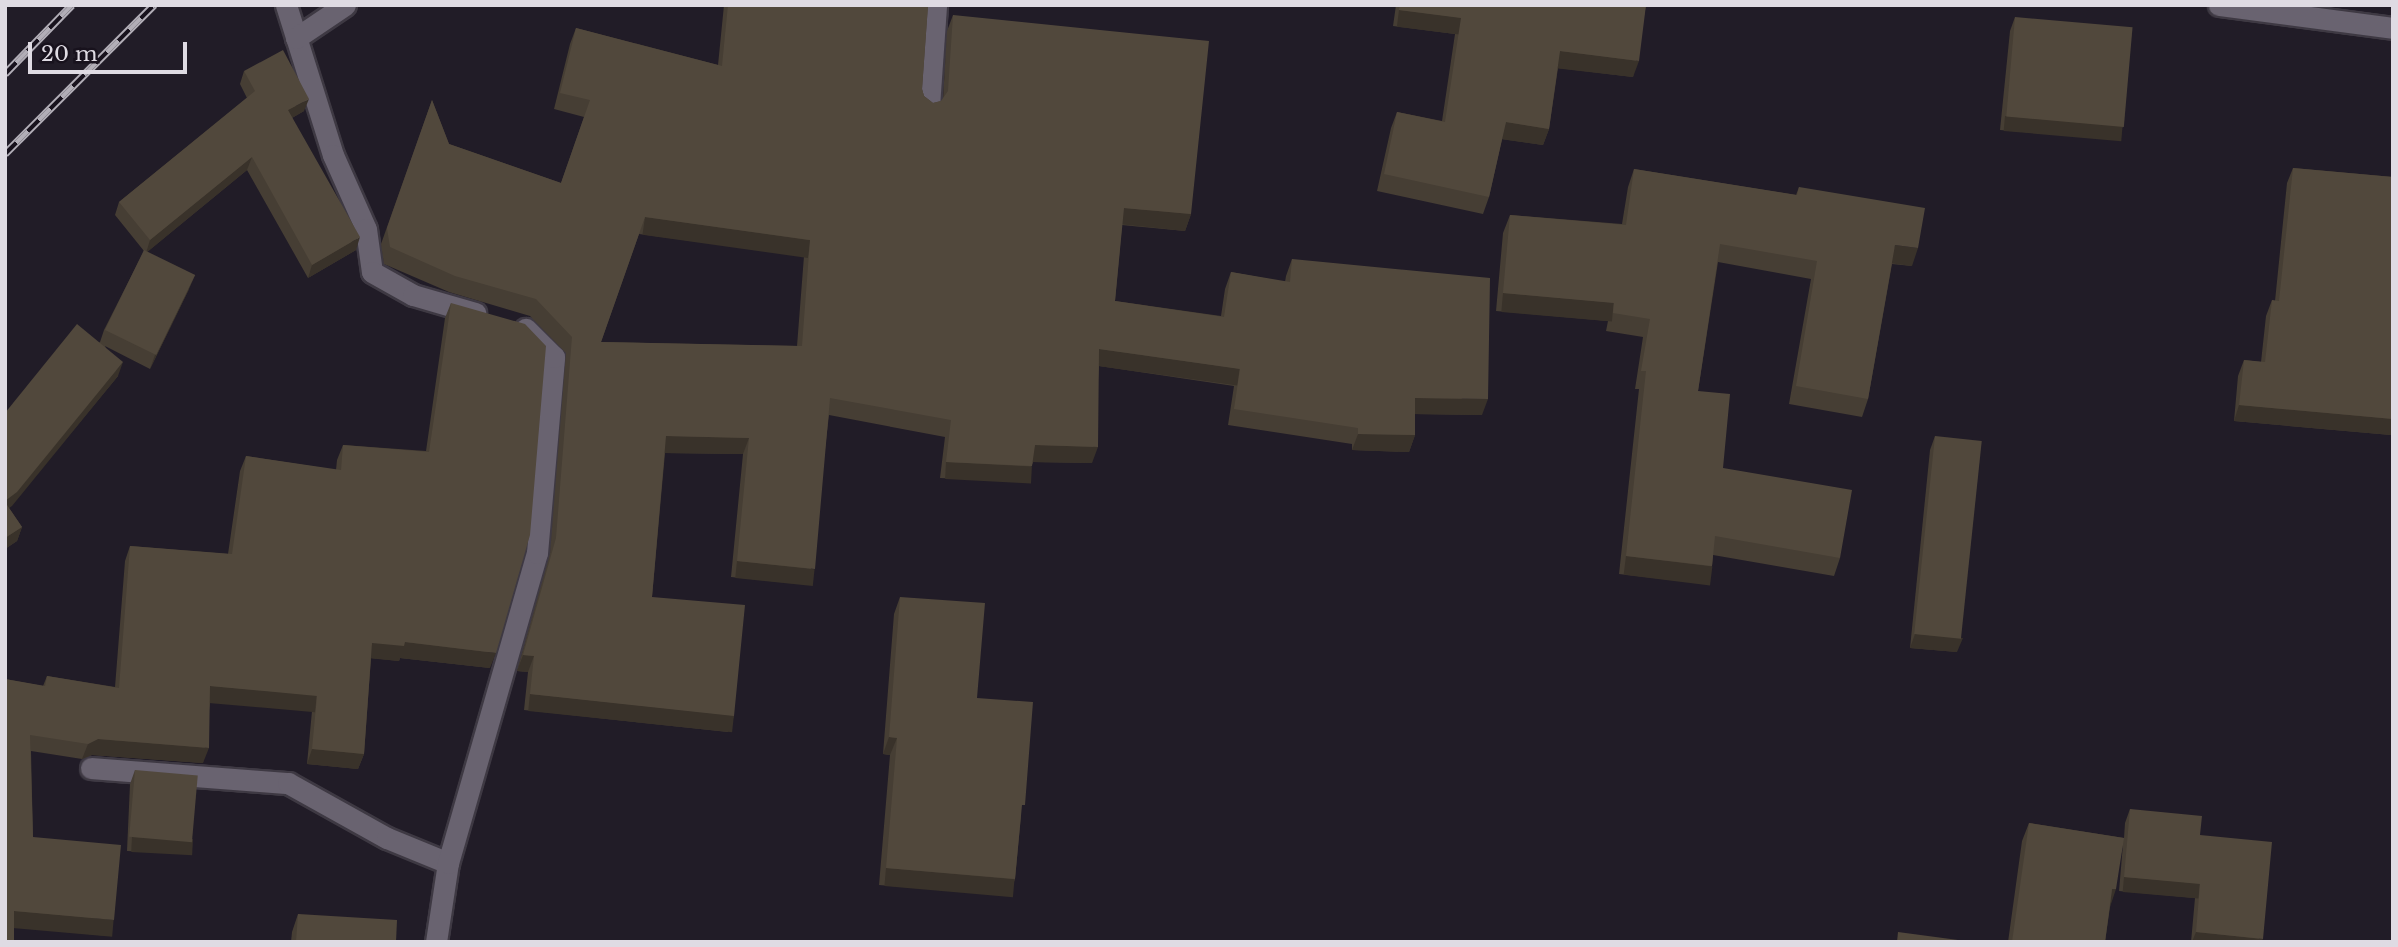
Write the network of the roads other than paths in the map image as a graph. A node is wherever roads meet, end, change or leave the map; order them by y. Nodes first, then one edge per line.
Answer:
1 (286, 5) edge
2 (345, 5) edge
3 (936, 5) edge
4 (2219, 5) edge
5 (2393, 28) edge
6 (296, 38) junction
7 (929, 106) edge
8 (91, 768) edge
9 (448, 863) junction
10 (436, 942) edge

1 - 6 street
2 - 6 street
3 - 7 street
4 - 5 street
6 - 9 street
8 - 9 street
9 - 10 street

